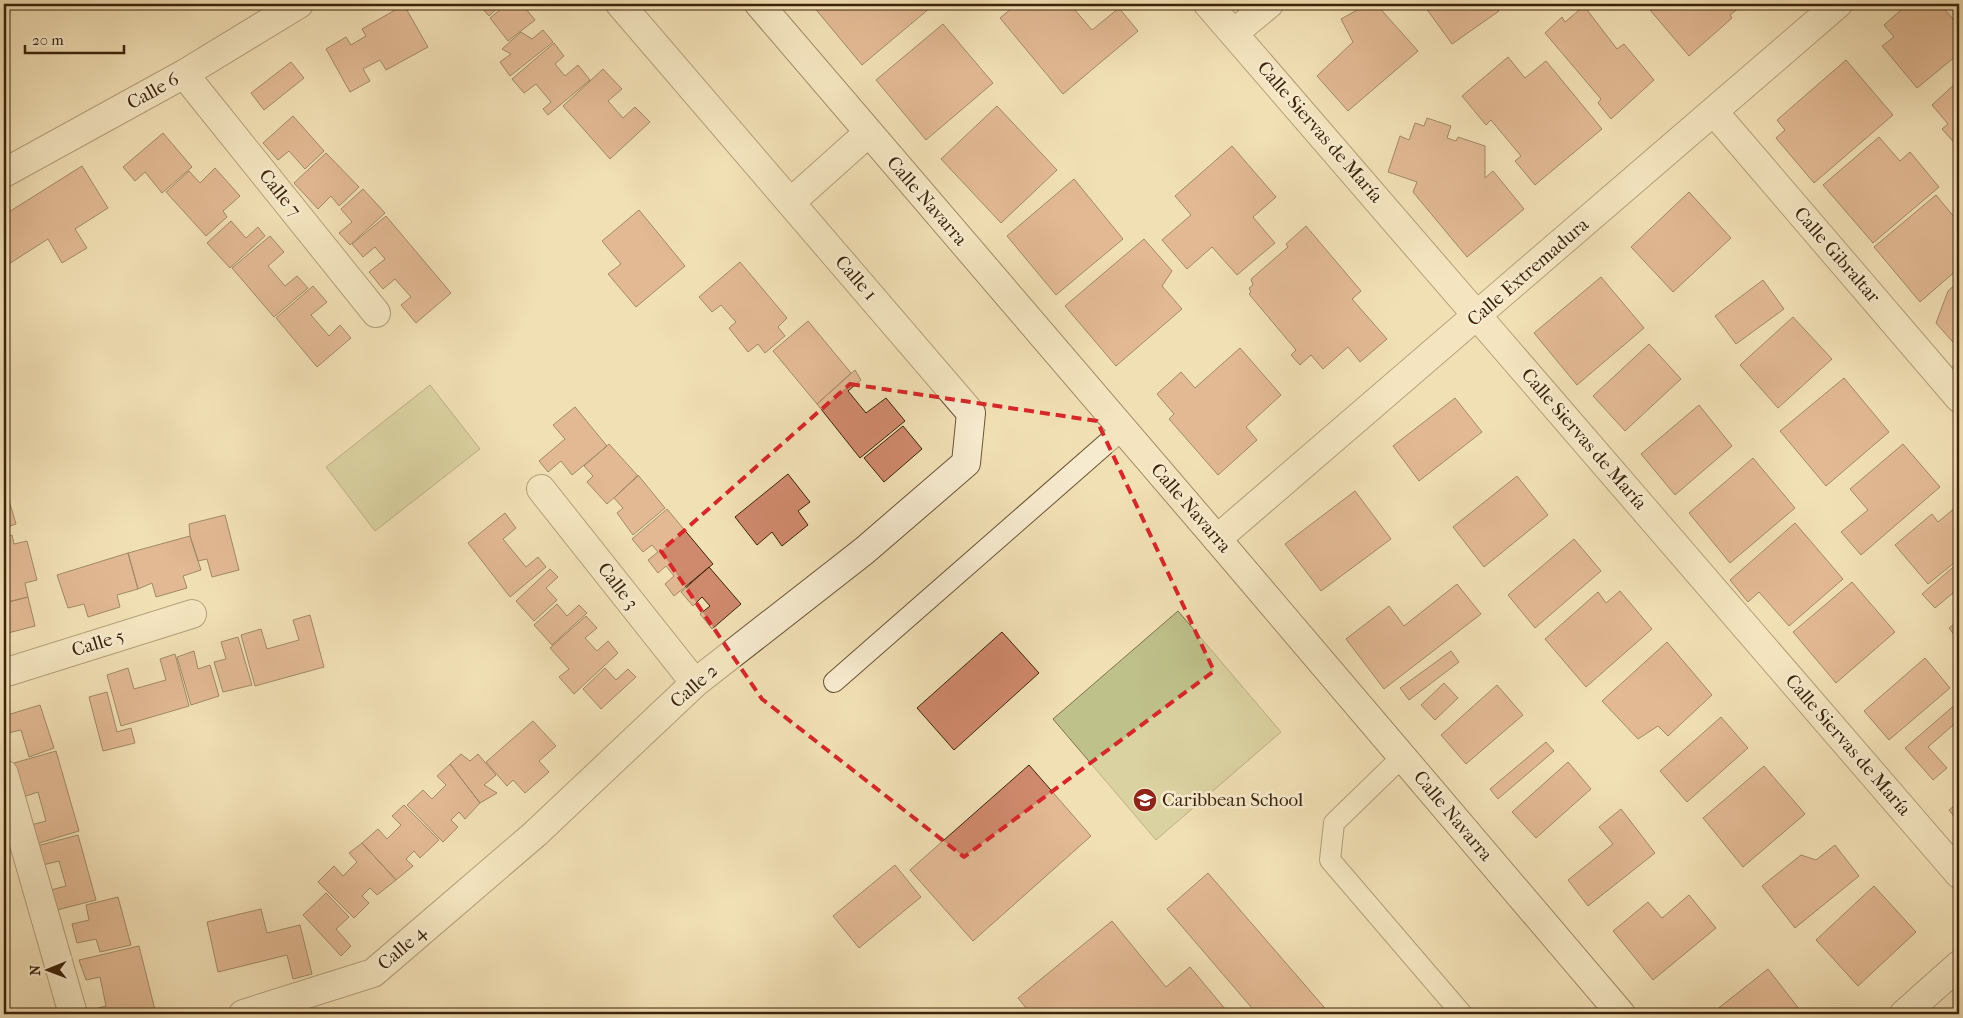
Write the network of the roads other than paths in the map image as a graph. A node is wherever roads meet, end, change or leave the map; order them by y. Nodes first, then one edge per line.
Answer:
1 (299, 4) edge
2 (620, 4) edge
3 (759, 4) edge
4 (1208, 4) edge
5 (1269, 4) edge
6 (1838, 4) edge
7 (1234, 33) junction
8 (184, 74) junction
9 (1714, 112) junction
10 (868, 133) junction
11 (4, 173) edge
12 (791, 202) junction
13 (376, 313) dead end
14 (1478, 315) junction
15 (1959, 398) edge
16 (1123, 428) junction
17 (541, 488) dead end
18 (1217, 539) junction
19 (864, 551) joint
20 (192, 614) dead end
21 (4, 673) edge
22 (834, 682) dead end
23 (695, 683) junction
24 (1403, 756) junction
25 (4, 774) edge
26 (535, 834) joint
27 (1959, 874) edge
28 (1959, 965) edge
29 (73, 1014) edge
30 (242, 1014) edge
31 (1462, 1014) edge
32 (1621, 1014) edge
33 (1904, 1014) edge

1 - 8 street, Calle 6
2 - 12 street, Calle 1
3 - 10 street, Calle Navarra
4 - 7 street, Calle Siervas de María
5 - 7 street
6 - 9 street, Calle Extremadura
7 - 14 street, Calle Siervas de María
8 - 11 street, Calle 6
8 - 13 street, Calle 7
9 - 14 street, Calle Extremadura
9 - 15 street, Calle Gibraltar
10 - 12 street
10 - 16 street, Calle Navarra
12 - 19 street, Calle 1
14 - 18 street, Calle Extremadura
14 - 27 street, Calle Siervas de María
16 - 18 street, Calle Navarra
16 - 22 lane
17 - 23 street, Calle 3
18 - 24 street, Calle Navarra
19 - 23 street, Calle 2
20 - 21 street, Calle 5
23 - 26 street, Calle 2
24 - 31 lane
24 - 32 street, Calle Navarra
25 - 29 street
26 - 30 street, Calle 4
28 - 33 street

